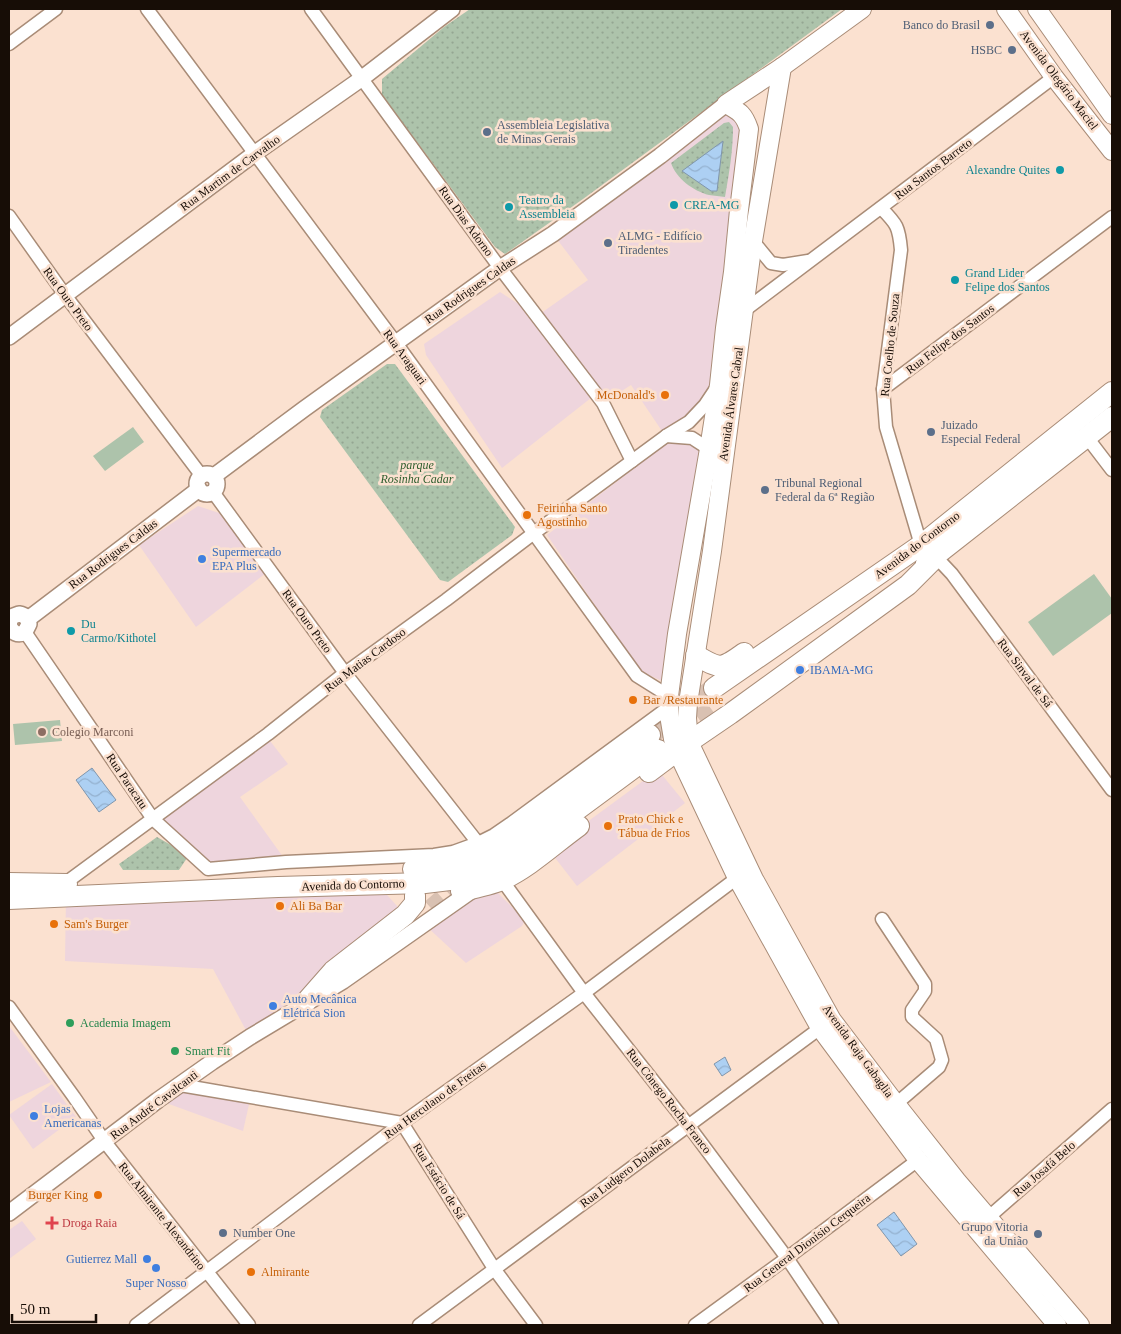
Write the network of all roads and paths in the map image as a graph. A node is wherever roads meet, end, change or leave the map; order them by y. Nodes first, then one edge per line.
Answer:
1 (56, 9) edge
2 (147, 9) edge
3 (311, 9) edge
4 (452, 9) edge
5 (862, 9) edge
6 (1006, 9) edge
7 (1037, 9) edge
8 (9, 44) edge
9 (782, 66) junction
10 (1054, 77) junction
11 (361, 79) junction
12 (1099, 97) junction
13 (726, 104) junction
14 (1112, 115) edge
15 (1112, 151) edge
16 (254, 154) junction
17 (881, 208) junction
18 (9, 216) edge
19 (1112, 217) edge
20 (753, 241) junction
21 (811, 260) junction
22 (500, 268) junction
23 (65, 295) junction
24 (744, 311) junction
25 (725, 328) junction
26 (9, 337) edge
27 (396, 343) junction
28 (719, 385) junction
29 (883, 389) junction
30 (1112, 392) edge
31 (1112, 417) edge
32 (666, 436) junction
33 (1086, 436) junction
34 (709, 450) junction
35 (632, 461) junction
36 (1112, 470) edge
37 (207, 483) junction
38 (534, 533) junction
39 (712, 551) junction
40 (928, 551) junction
41 (14, 623) edge
42 (696, 656) junction
43 (345, 673) junction
44 (714, 688) tunnel mouth
45 (669, 702) junction
46 (712, 710) tunnel mouth
47 (669, 745) junction
48 (1112, 790) edge
49 (153, 819) junction
50 (487, 846) junction
51 (516, 855) junction
52 (479, 865) dead end
53 (208, 869) joint
54 (737, 878) junction
55 (502, 880) junction
56 (9, 883) edge
57 (64, 884) junction
58 (379, 885) junction
59 (475, 888) junction
60 (9, 898) edge
61 (422, 901) junction
62 (882, 919) dead end
63 (584, 993) junction
64 (304, 1004) junction
65 (9, 1007) edge
66 (826, 1024) junction
67 (180, 1085) junction
68 (896, 1104) junction
69 (1112, 1109) edge
70 (402, 1123) junction
71 (688, 1125) junction
72 (104, 1142) junction
73 (918, 1160) junction
74 (957, 1181) junction
75 (9, 1213) edge
76 (982, 1223) junction
77 (787, 1258) junction
78 (495, 1270) junction
79 (206, 1272) junction
80 (136, 1325) edge
81 (249, 1325) edge
82 (419, 1325) edge
83 (536, 1325) edge
84 (695, 1325) edge
85 (832, 1325) edge
86 (1058, 1325) edge
87 (1080, 1325) edge

1 - 8 street
2 - 16 street, Rua Araguari
3 - 11 street, Rua Dias Adorno
4 - 11 street, Rua Martim de Carvalho
5 - 9 main road
6 - 10 main road, Avenida Olegário Maciel
7 - 12 main road, Avenida Olegário Maciel
9 - 13 main road
9 - 20 main road, Avenida Álvares Cabral
10 - 12 main road
10 - 15 main road, Avenida Olegário Maciel
10 - 17 street, Rua Santos Barreto
11 - 16 street, Rua Martim de Carvalho
11 - 22 street, Rua Dias Adorno
12 - 14 main road, Avenida Olegário Maciel
13 - 22 street, Rua Rodrigues Caldas
13 - 25 main road, Avenida Álvares Cabral
16 - 23 street, Rua Martim de Carvalho
16 - 27 street, Rua Araguari
17 - 21 street, Rua Santos Barreto
17 - 29 street, Rua Coelho de Souza
18 - 23 street, Rua Ouro Preto
19 - 29 street, Rua Felipe dos Santos
20 - 21 street, Rua Santos Barreto
20 - 24 main road, Avenida Álvares Cabral
21 - 24 street, Rua Santos Barreto
22 - 27 street, Rua Rodrigues Caldas
22 - 35 street, Rua Dias Adorno
23 - 26 street, Rua Martim de Carvalho
23 - 37 street, Rua Ouro Preto
24 - 25 street, Rua Santos Barreto
24 - 39 main road, Avenida Álvares Cabral
25 - 28 main road, Avenida Álvares Cabral
27 - 37 street, Rua Rodrigues Caldas
27 - 38 street, Rua Araguari
28 - 32 street, Rua Matias Cardoso
28 - 34 main road, Avenida Álvares Cabral
29 - 40 street, Rua Coelho de Souza
30 - 40 main road, Avenida do Contorno
31 - 33 main road, Avenida do Contorno
32 - 34 street
32 - 35 street, Rua Matias Cardoso
33 - 36 street
33 - 40 main road, Avenida do Contorno
34 - 39 main road
34 - 45 main road, Avenida Álvares Cabral
35 - 38 street, Rua Matias Cardoso
37 - 41 street, Rua Rodrigues Caldas
37 - 43 street, Rua Ouro Preto
38 - 43 street, Rua Matias Cardoso
38 - 45 street, Rua Araguari
39 - 42 main road, Avenida Álvares Cabral
40 - 42 main road
40 - 44 main road, Avenida do Contorno
40 - 46 main road, Avenida do Contorno
40 - 47 main road
40 - 48 street, Rua Sinval de Sá
41 - 49 street, Rua Paracatu
42 - 47 main road, Avenida Álvares Cabral
43 - 49 street, Rua Matias Cardoso
43 - 50 street, Rua Ouro Preto
45 - 47 main road, Avenida Álvares Cabral
45 - 50 street, Avenida do Contorno
47 - 50 main road, Avenida do Contorno
47 - 51 main road, Avenida do Contorno
47 - 54 main road, Avenida Raja Gabaglia
47 - 55 main road
47 - 66 main road, Avenida Raja Gabaglia
49 - 53 street, Rua Paracatu
49 - 57 street, Rua Matias Cardoso
50 - 52 street
50 - 53 street, Avenida do Contorno
50 - 57 main road, Avenida do Contorno
51 - 58 main road, Avenida do Contorno
51 - 59 street, Rua André Cavalcanti
54 - 63 street, Rua Herculano de Freitas
54 - 66 main road, Avenida Raja Gabaglia
55 - 59 main road
55 - 63 street, Rua Cônego Rocha Franco
56 - 57 main road, Avenida do Contorno
58 - 60 main road, Avenida do Contorno
58 - 61 main road
59 - 61 main road
59 - 64 street, Rua André Cavalcanti
61 - 64 main road
62 - 68 street
63 - 70 street, Rua Herculano de Freitas
63 - 71 street, Rua Cônego Rocha Franco
64 - 67 street, Rua André Cavalcanti
65 - 72 street, Rua Almirante Alexandrino
66 - 68 main road, Avenida Raja Gabaglia
66 - 71 street, Rua Ludgero Dolabela
66 - 73 main road, Avenida Raja Gabaglia
67 - 70 street
67 - 72 street, Rua André Cavalcanti
68 - 74 main road, Avenida Raja Gabaglia
69 - 76 street, Rua Josafá Belo
70 - 78 street, Rua Estácio de Sá
70 - 79 street, Rua Herculano de Freitas
71 - 77 street, Rua Cônego Rocha Franco
71 - 78 street, Rua Ludgero Dolabela
72 - 75 street, Rua André Cavalcanti
72 - 79 street, Rua Almirante Alexandrino
73 - 74 main road
73 - 76 main road, Avenida Raja Gabaglia
73 - 77 street, Rua General Dionísio Cerqueira
74 - 76 main road, Avenida Raja Gabaglia
76 - 86 main road, Avenida Raja Gabaglia
76 - 87 main road, Avenida Raja Gabaglia
77 - 84 street, Rua General Dionísio Cerqueira
77 - 85 street, Rua Cônego Rocha Franco
78 - 82 street, Rua Ludgero Dolabela
78 - 83 street, Rua Estácio de Sá
79 - 80 street, Rua Herculano de Freitas
79 - 81 street, Rua Almirante Alexandrino

